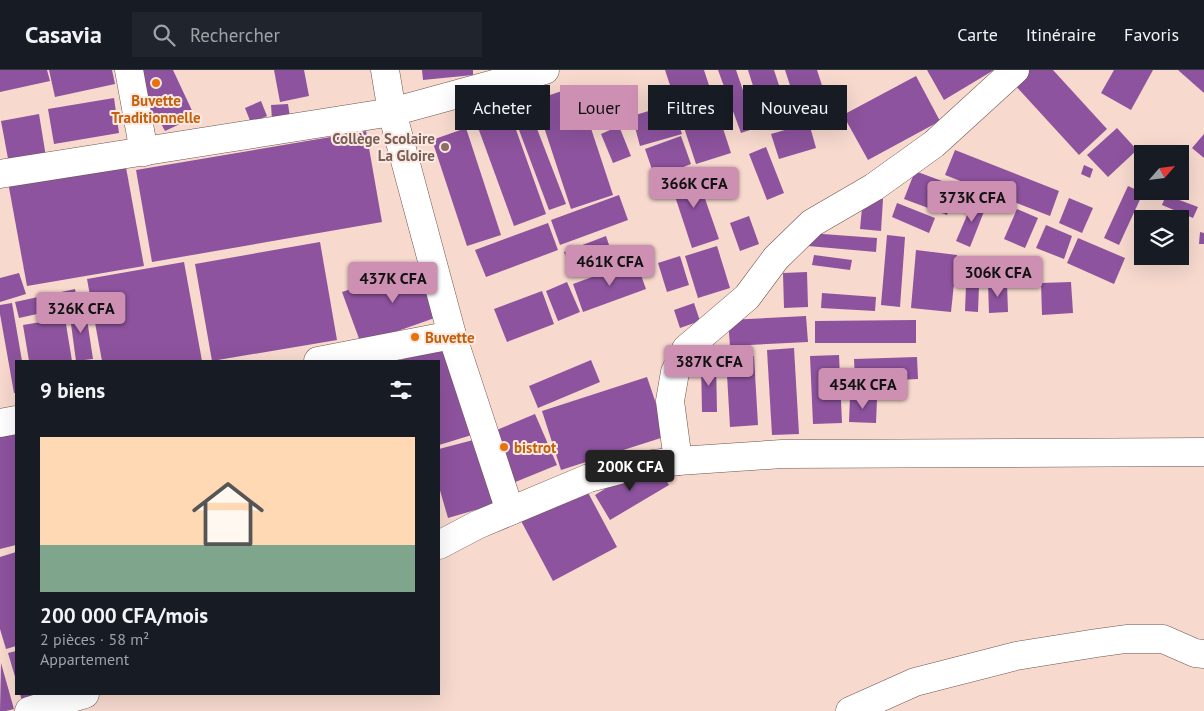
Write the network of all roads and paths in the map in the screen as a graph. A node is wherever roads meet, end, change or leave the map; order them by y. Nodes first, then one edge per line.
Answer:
1 (129, 70) edge
2 (385, 70) edge
3 (545, 70) edge
4 (1015, 70) edge
5 (392, 112) junction
6 (144, 152) junction
7 (0, 174) edge
8 (452, 335) junction
9 (323, 360) edge
10 (15, 420) edge
11 (0, 423) edge
12 (1204, 452) edge
13 (678, 461) junction
14 (510, 511) junction
15 (440, 544) edge
16 (1204, 654) edge
17 (82, 695) edge
18 (858, 709) edge
19 (29, 711) edge

1 - 6 street
2 - 5 street
3 - 5 street
4 - 13 street
5 - 6 street
5 - 8 street
6 - 7 street
8 - 9 street
8 - 14 street
10 - 11 street
12 - 13 street
13 - 14 street
14 - 15 street
16 - 18 street
17 - 19 street

